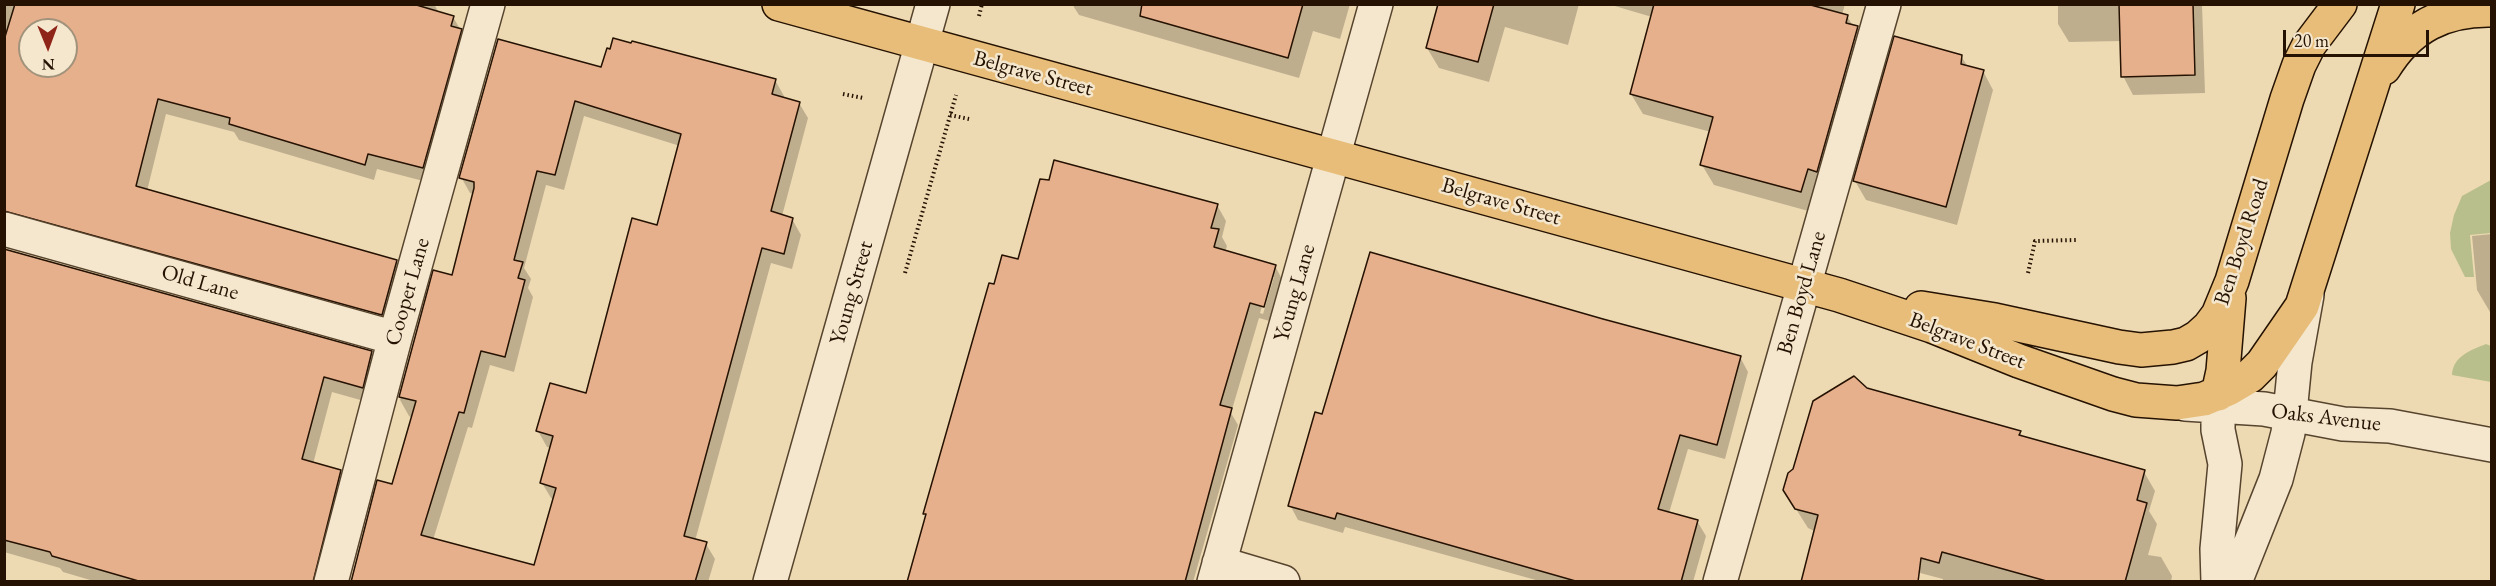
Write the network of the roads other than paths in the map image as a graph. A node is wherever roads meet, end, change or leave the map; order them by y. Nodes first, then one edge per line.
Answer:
1 (488, 4) edge
2 (780, 4) edge
3 (933, 4) edge
4 (1376, 4) edge
5 (1884, 4) edge
6 (2398, 4) edge
7 (2334, 9) edge
8 (2492, 10) edge
9 (922, 44) junction
10 (2369, 96) junction
11 (1334, 155) junction
12 (4, 229) edge
13 (2232, 281) junction
14 (1804, 287) junction
15 (2308, 291) junction
16 (1839, 295) junction
17 (395, 338) junction
18 (2217, 400) junction
19 (2291, 415) junction
20 (2492, 445) edge
21 (1216, 572) edge
22 (331, 582) edge
23 (770, 582) edge
24 (1282, 582) edge
25 (1720, 582) edge
26 (2218, 582) edge
27 (2235, 582) edge

1 - 17 street, Cooper Lane
2 - 9 main road, Belgrave Street
3 - 9 street, Young Street
4 - 11 street, Young Lane
5 - 14 street, Ben Boyd Lane
6 - 10 main road
7 - 13 main road, Ben Boyd Road
8 - 10 main road
9 - 11 main road, Belgrave Street
9 - 23 street, Young Street
10 - 15 main road
11 - 14 main road, Belgrave Street
11 - 21 street, Young Lane
12 - 17 street, Old Lane
13 - 16 main road, Ben Boyd Road
13 - 18 main road
14 - 16 main road, Belgrave Street
14 - 25 street, Ben Boyd Lane
15 - 18 main road
15 - 19 street
16 - 18 main road, Belgrave Street
17 - 22 street, Cooper Lane
18 - 19 street, Oaks Avenue
18 - 26 street
19 - 20 street, Oaks Avenue
19 - 27 street
21 - 24 street

